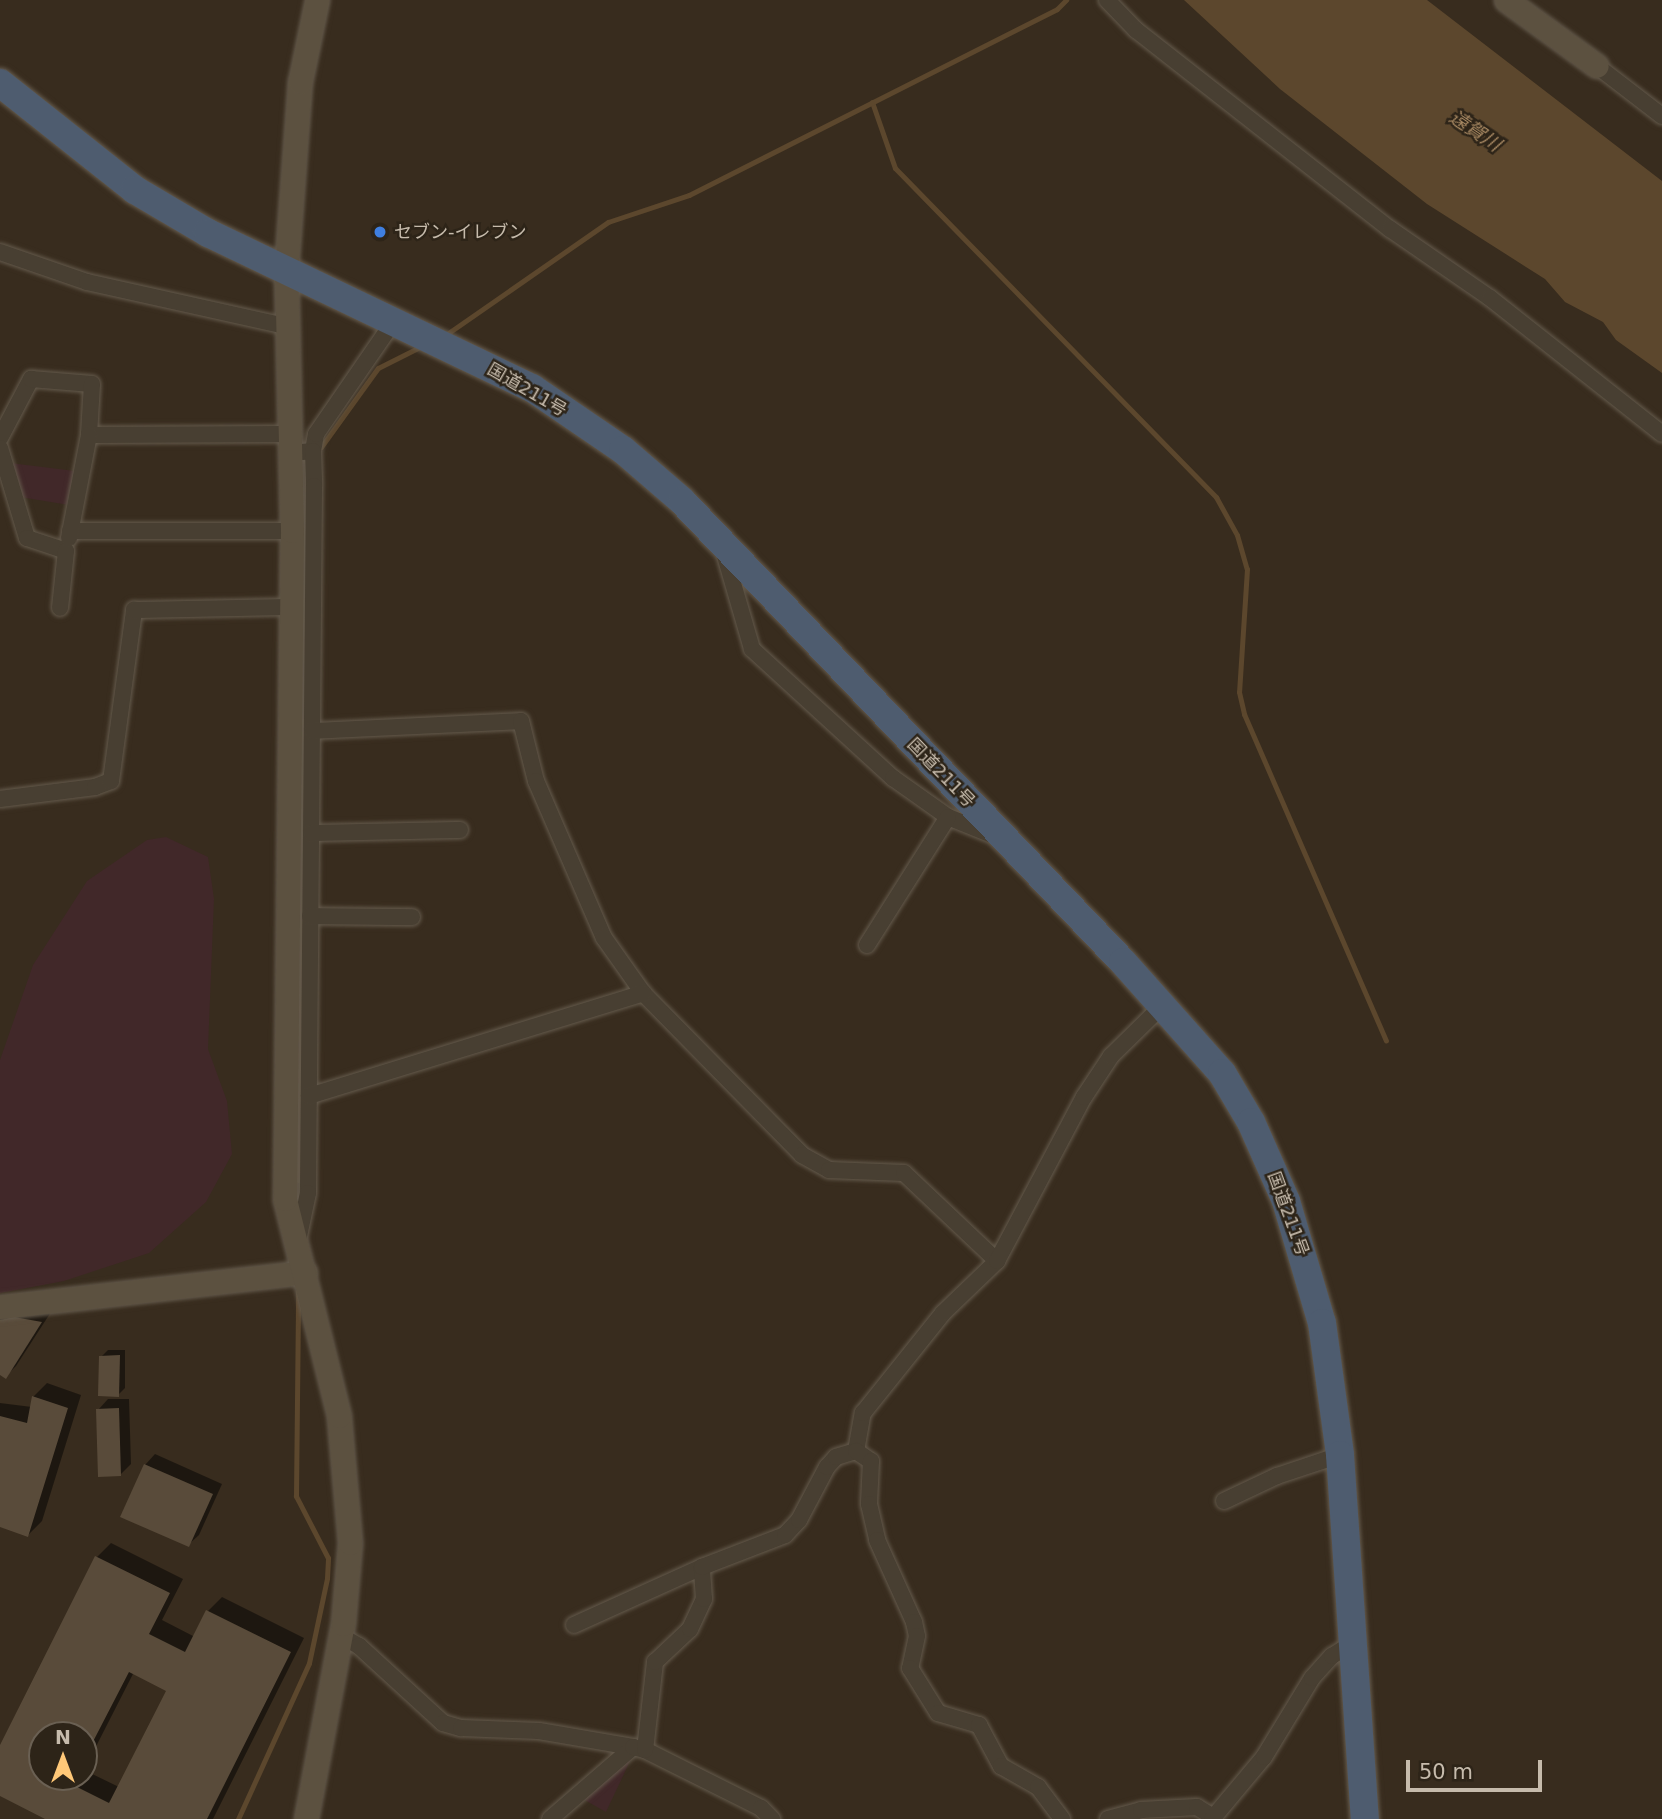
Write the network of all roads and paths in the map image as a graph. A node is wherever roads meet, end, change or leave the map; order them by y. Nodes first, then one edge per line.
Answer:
1 (317, 0) edge
2 (1107, 0) edge
3 (1506, 0) edge
4 (1597, 66) joint
5 (0, 83) edge
6 (1662, 116) edge
7 (0, 252) edge
8 (286, 271) junction
9 (394, 321) junction
10 (285, 326) junction
11 (1662, 434) edge
12 (89, 435) junction
13 (0, 438) edge
14 (298, 446) junction
15 (0, 448) edge
16 (71, 531) junction
17 (292, 531) junction
18 (721, 544) junction
19 (66, 551) junction
20 (291, 607) junction
21 (60, 608) dead end
22 (312, 732) junction
23 (0, 799) edge
24 (948, 817) junction
25 (460, 830) dead end
26 (311, 833) junction
27 (1004, 838) junction
28 (310, 916) junction
29 (412, 917) dead end
30 (867, 945) dead end
31 (643, 993) junction
32 (1163, 1005) junction
33 (309, 1096) junction
34 (296, 1248) junction
35 (998, 1261) junction
36 (305, 1272) junction
37 (0, 1307) edge
38 (856, 1451) junction
39 (1340, 1455) junction
40 (1224, 1501) dead end
41 (702, 1567) junction
42 (574, 1625) dead end
43 (341, 1636) junction
44 (1353, 1643) junction
45 (639, 1749) junction
46 (1213, 1818) edge
47 (306, 1819) edge
48 (550, 1819) edge
49 (772, 1819) edge
50 (1062, 1819) edge
51 (1108, 1819) edge
52 (1365, 1819) edge

1 - 8 street
2 - 11 street
3 - 4 street
4 - 6 street
5 - 8 highway, 国道211号
7 - 10 street
8 - 9 highway, 国道211号
8 - 10 street
9 - 14 street
9 - 18 highway, 国道211号
10 - 14 street
12 - 13 street
12 - 14 street
12 - 16 street
14 - 17 street
14 - 22 street
15 - 19 street
16 - 17 street
16 - 19 street
17 - 20 street
18 - 24 street
18 - 27 highway, 国道211号
19 - 21 street
20 - 23 street
20 - 34 street
22 - 26 street
22 - 31 street
24 - 27 street
24 - 30 street
25 - 26 street
26 - 28 street
27 - 32 highway, 国道211号
28 - 29 street
28 - 33 street
31 - 33 street
31 - 35 street
32 - 35 street
32 - 39 highway, 国道211号
33 - 34 street
34 - 36 street
35 - 38 street
36 - 37 street
36 - 43 street
38 - 41 street
38 - 50 street
39 - 40 street
39 - 44 highway, 国道211号
41 - 42 street
41 - 45 street
43 - 45 street
43 - 47 street
44 - 46 street
44 - 52 highway, 国道211号
45 - 48 street
45 - 49 street
46 - 51 street

